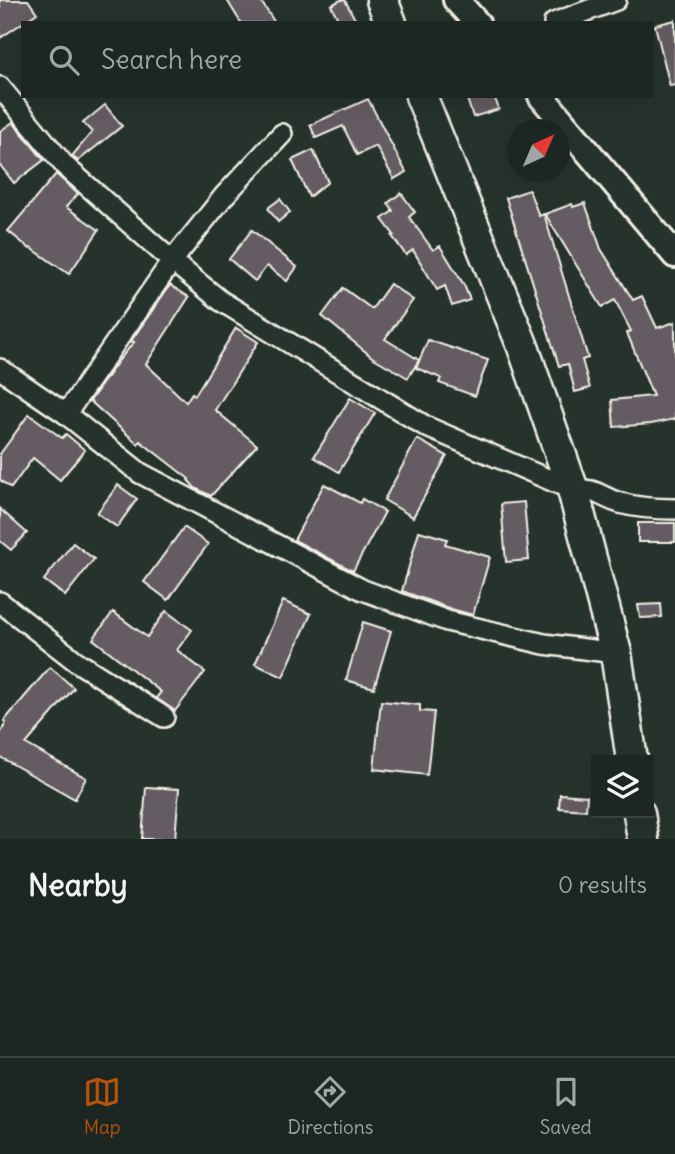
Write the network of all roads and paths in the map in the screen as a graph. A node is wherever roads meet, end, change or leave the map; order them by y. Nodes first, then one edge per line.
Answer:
1 (382, 0) edge
2 (456, 0) edge
3 (616, 0) edge
4 (390, 21) edge
5 (475, 21) edge
6 (559, 21) edge
7 (0, 87) edge
8 (422, 98) edge
9 (543, 98) edge
10 (282, 134) dead end
11 (672, 247) edge
12 (172, 261) junction
13 (0, 369) edge
14 (66, 414) junction
15 (573, 490) junction
16 (619, 503) junction
17 (675, 509) edge
18 (582, 522) junction
19 (0, 602) edge
20 (616, 653) junction
21 (164, 717) dead end
22 (631, 755) edge
23 (640, 818) edge
24 (643, 839) edge

1 - 4 highway
2 - 5 main road
3 - 6 street
7 - 12 street
8 - 15 highway
9 - 11 main road
10 - 12 street
12 - 14 street
12 - 15 street
13 - 14 street
14 - 20 street
15 - 16 street
15 - 18 highway
16 - 17 street
16 - 18 street
18 - 20 highway
19 - 21 street
20 - 22 highway
23 - 24 highway

